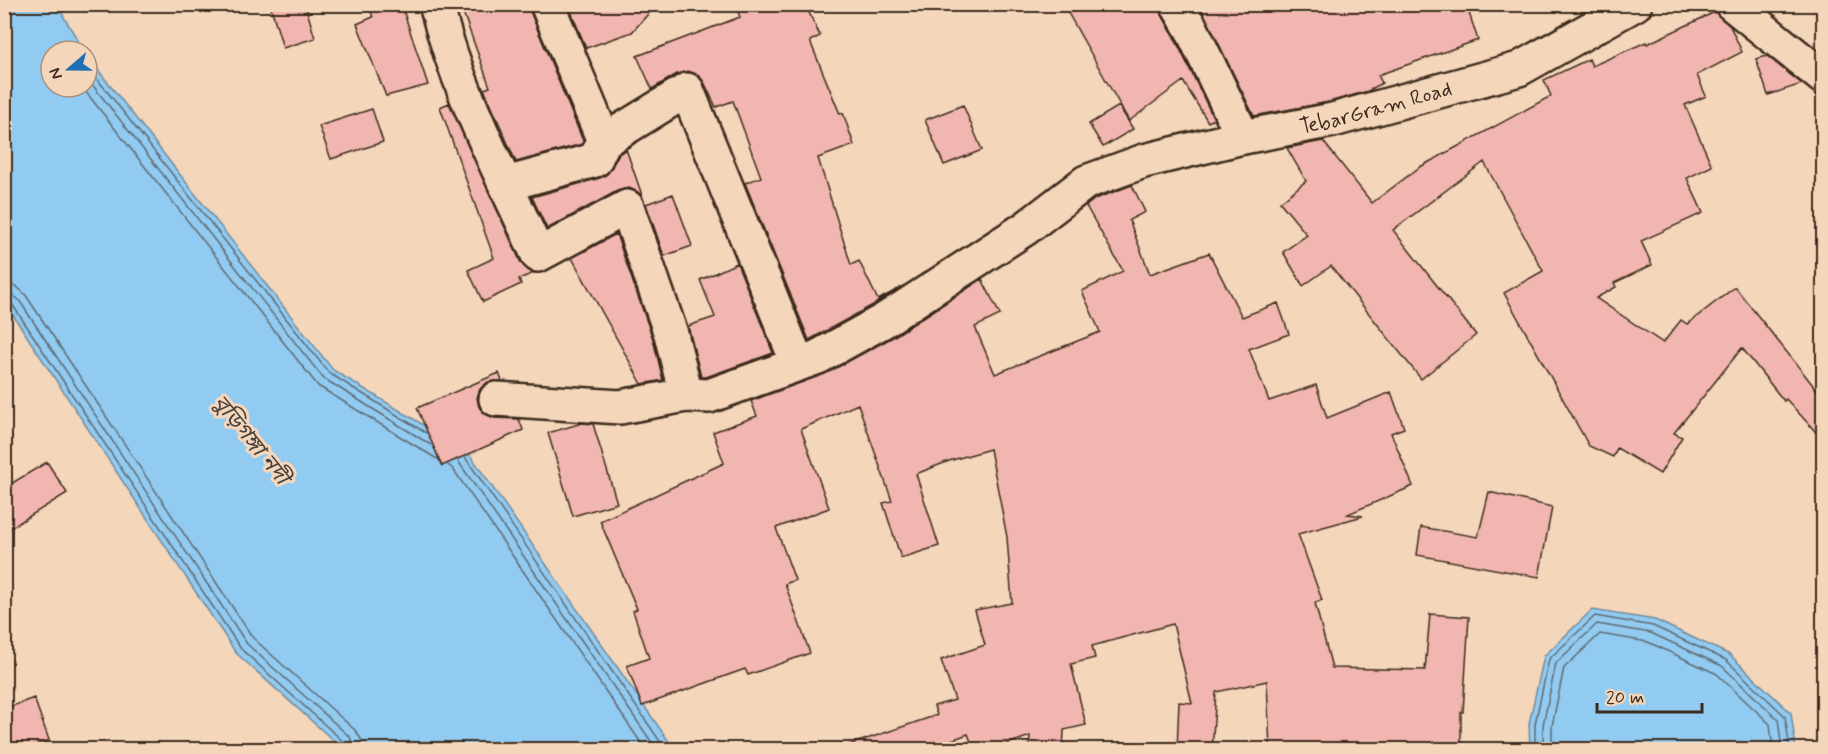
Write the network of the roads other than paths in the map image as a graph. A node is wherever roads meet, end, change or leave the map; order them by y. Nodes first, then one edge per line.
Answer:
1 (436, 4) edge
2 (547, 4) edge
3 (1177, 4) edge
4 (1635, 4) edge
5 (1732, 4) edge
6 (1824, 78) edge
7 (1243, 137) junction
8 (604, 141) junction
9 (506, 184) junction
10 (798, 364) junction
11 (686, 395) junction
12 (496, 399) dead end

1 - 9 street
2 - 8 street
3 - 7 street
4 - 7 street, TebarGram Road
5 - 6 street
7 - 10 street, TebarGram Road
8 - 9 street
8 - 10 street
9 - 11 street
10 - 11 street, TebarGram Road
11 - 12 street, TebarGram Road

